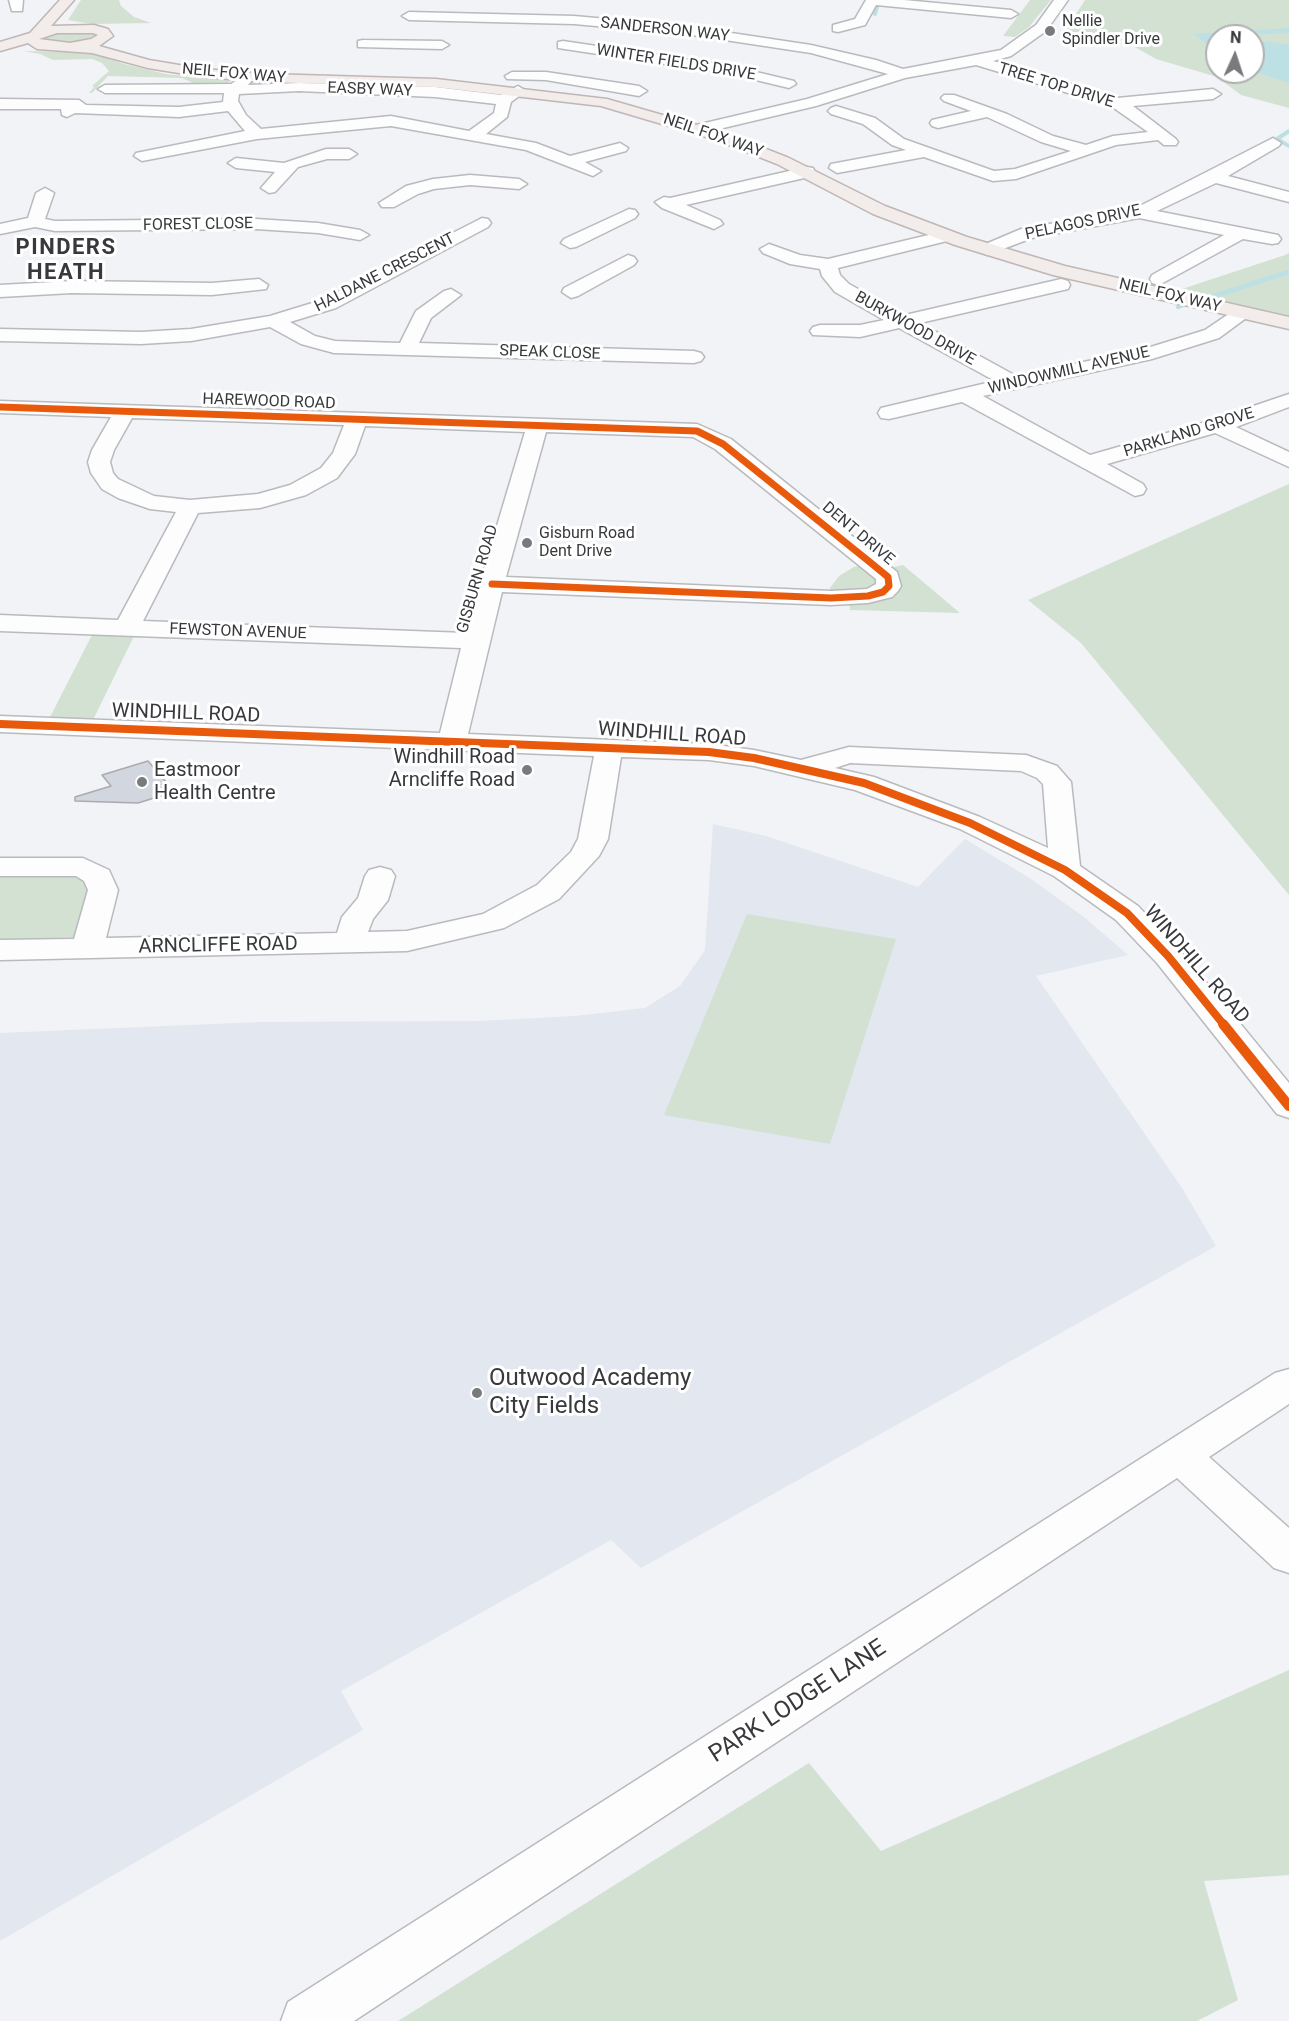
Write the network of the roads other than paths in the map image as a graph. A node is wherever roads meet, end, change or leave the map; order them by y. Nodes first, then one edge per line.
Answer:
1 (67, 0) edge
2 (433, 0) edge
3 (1061, 0) edge
4 (872, 1) edge
5 (1021, 1) edge
6 (922, 3) edge
7 (644, 13) dead end
8 (52, 16) junction
9 (409, 16) dead end
10 (424, 16) junction
11 (455, 17) junction
12 (574, 20) junction
13 (627, 25) junction
14 (75, 28) junction
15 (33, 36) junction
16 (102, 40) junction
17 (363, 44) dead end
18 (442, 45) junction
19 (563, 45) junction
20 (52, 47) junction
21 (70, 47) junction
22 (0, 48) edge
23 (811, 49) junction
24 (115, 53) junction
25 (977, 61) junction
26 (902, 74) junction
27 (546, 76) junction
28 (242, 83) junction
29 (424, 83) junction
30 (789, 84) dead end
31 (1200, 84) dead end
32 (85, 88) dead end
33 (105, 89) dead end
34 (512, 89) junction
35 (639, 91) dead end
36 (949, 98) dead end
37 (868, 101) dead end
38 (1116, 103) junction
39 (0, 104) edge
40 (231, 106) junction
41 (71, 109) junction
42 (836, 111) junction
43 (988, 112) junction
44 (813, 118) dead end
45 (938, 123) dead end
46 (702, 131) junction
47 (257, 134) junction
48 (472, 136) junction
49 (601, 141) dead end
50 (1273, 143) dead end
51 (1088, 151) junction
52 (923, 152) junction
53 (349, 154) dead end
54 (142, 156) dead end
55 (569, 161) junction
56 (236, 163) dead end
57 (286, 168) junction
58 (837, 169) dead end
59 (594, 171) dead end
60 (807, 172) junction
61 (1214, 177) junction
62 (519, 184) dead end
63 (269, 188) dead end
64 (45, 193) dead end
65 (649, 195) dead end
66 (1289, 197) edge
67 (388, 203) dead end
68 (669, 204) junction
69 (1139, 213) junction
70 (629, 214) dead end
71 (35, 222) junction
72 (482, 223) dead end
73 (714, 224) dead end
74 (0, 229) edge
75 (1240, 233) junction
76 (350, 235) dead end
77 (945, 236) junction
78 (1272, 240) dead end
79 (570, 243) dead end
80 (769, 249) dead end
81 (987, 250) junction
82 (628, 261) dead end
83 (828, 265) junction
84 (1022, 275) dead end
85 (1159, 279) dead end
86 (259, 285) dead end
87 (141, 288) junction
88 (0, 291) edge
89 (430, 291) dead end
90 (571, 292) dead end
91 (1243, 313) junction
92 (120, 315) dead end
93 (273, 321) junction
94 (902, 322) junction
95 (1289, 323) edge
96 (0, 335) edge
97 (820, 335) dead end
98 (406, 350) junction
99 (694, 358) dead end
100 (1012, 383) junction
101 (965, 394) junction
102 (1289, 400) edge
103 (0, 407) edge
104 (125, 411) junction
105 (889, 413) dead end
106 (357, 420) junction
107 (537, 426) junction
108 (1217, 426) junction
109 (1289, 460) edge
110 (1088, 463) junction
111 (1135, 489) dead end
112 (190, 507) junction
113 (492, 584) junction
114 (0, 623) edge
115 (127, 627) junction
116 (476, 641) junction
117 (0, 724) edge
118 (452, 742) junction
119 (609, 748) junction
120 (802, 769) junction
121 (0, 867) edge
122 (1065, 870) junction
123 (380, 876) dead end
124 (349, 943) junction
125 (87, 948) junction
126 (0, 950) edge
127 (1289, 1106) edge
128 (1289, 1384) edge
129 (1179, 1455) junction
130 (1289, 1555) edge
131 (308, 2021) edge

1 - 8 main road
2 - 10 street
3 - 25 street
4 - 6 street
4 - 23 street
5 - 6 street
7 - 13 street
8 - 14 main road
8 - 15 main road
9 - 10 street, SANDERSON WAY
10 - 11 street, SANDERSON WAY
11 - 12 street, SANDERSON WAY
11 - 18 street
12 - 13 street, SANDERSON WAY
12 - 19 street
13 - 23 street, SANDERSON WAY
14 - 15 main road
14 - 16 main road
15 - 20 main road
15 - 22 main road
16 - 21 main road
16 - 24 main road
17 - 18 street
18 - 29 street
19 - 27 street
19 - 30 street, WINTER FIELDS DRIVE
20 - 21 main road
20 - 22 main road
21 - 24 main road, NEIL FOX WAY
23 - 26 street, SANDERSON WAY
24 - 28 main road, NEIL FOX WAY
25 - 26 street
25 - 38 street, TREE TOP DRIVE
26 - 46 street
27 - 34 street, WINTER FIELDS DRIVE
27 - 35 street, WINTER FIELDS DRIVE
28 - 29 main road, NEIL FOX WAY
28 - 33 street, EASBY WAY
28 - 34 street, EASBY WAY
28 - 40 street
29 - 34 main road, NEIL FOX WAY
31 - 38 street
32 - 41 street
34 - 46 main road, NEIL FOX WAY
34 - 48 street
36 - 43 street
37 - 42 street
38 - 51 street, TREE TOP DRIVE
39 - 41 street
40 - 41 street
40 - 47 street
42 - 44 street
42 - 52 street, TREE TOP DRIVE
43 - 45 street
43 - 51 street
46 - 60 main road, NEIL FOX WAY
47 - 48 street
47 - 54 street
48 - 55 street
49 - 55 street
50 - 61 street, PELAGOS DRIVE
51 - 52 street, TREE TOP DRIVE
52 - 58 street
53 - 57 street
55 - 59 street
56 - 57 street
57 - 63 street
60 - 68 street
60 - 77 main road, NEIL FOX WAY
61 - 66 street
61 - 69 street, PELAGOS DRIVE
62 - 67 street
64 - 71 street
65 - 68 street
68 - 73 street
69 - 75 street
69 - 81 street, PELAGOS DRIVE
70 - 79 street
71 - 74 street, FOREST CLOSE
71 - 76 street, FOREST CLOSE
72 - 93 street, HALDANE CRESCENT
75 - 78 street
75 - 85 street
77 - 81 main road, NEIL FOX WAY
77 - 83 street
80 - 83 street
81 - 91 main road, NEIL FOX WAY
82 - 90 street
83 - 94 street, BURKWOOD DRIVE
84 - 94 street
86 - 87 street
87 - 88 street
87 - 92 street
89 - 98 street
91 - 95 main road, NEIL FOX WAY
91 - 100 street, WINDOWMILL AVENUE
93 - 96 street, HALDANE CRESCENT
93 - 98 street, SPEAK CLOSE
94 - 97 street
94 - 100 street, BURKWOOD DRIVE
98 - 99 street, SPEAK CLOSE
100 - 101 street, WINDOWMILL AVENUE
101 - 105 street, WINDOWMILL AVENUE
101 - 110 street
102 - 108 street, PARKLAND GROVE
103 - 104 street, HAREWOOD ROAD
104 - 106 street, HAREWOOD ROAD
104 - 112 street
106 - 107 street, HAREWOOD ROAD
106 - 112 street
107 - 113 street, GISBURN ROAD
107 - 113 street, DENT DRIVE
108 - 109 street
108 - 110 street, PARKLAND GROVE
110 - 111 street
112 - 115 street
113 - 116 street, GISBURN ROAD
114 - 115 street, FEWSTON AVENUE
115 - 116 street, FEWSTON AVENUE
116 - 118 street, GISBURN ROAD
117 - 118 street, WINDHILL ROAD
118 - 119 street, WINDHILL ROAD
119 - 120 street, WINDHILL ROAD
119 - 124 street, ARNCLIFFE ROAD
120 - 122 street, WINDHILL ROAD
120 - 122 street, WINDHILL ROAD
121 - 125 street
122 - 127 street, WINDHILL ROAD
123 - 124 street
124 - 125 street, ARNCLIFFE ROAD
125 - 126 street, ARNCLIFFE ROAD
128 - 129 street, PARK LODGE LANE
129 - 130 street
129 - 131 street, PARK LODGE LANE

